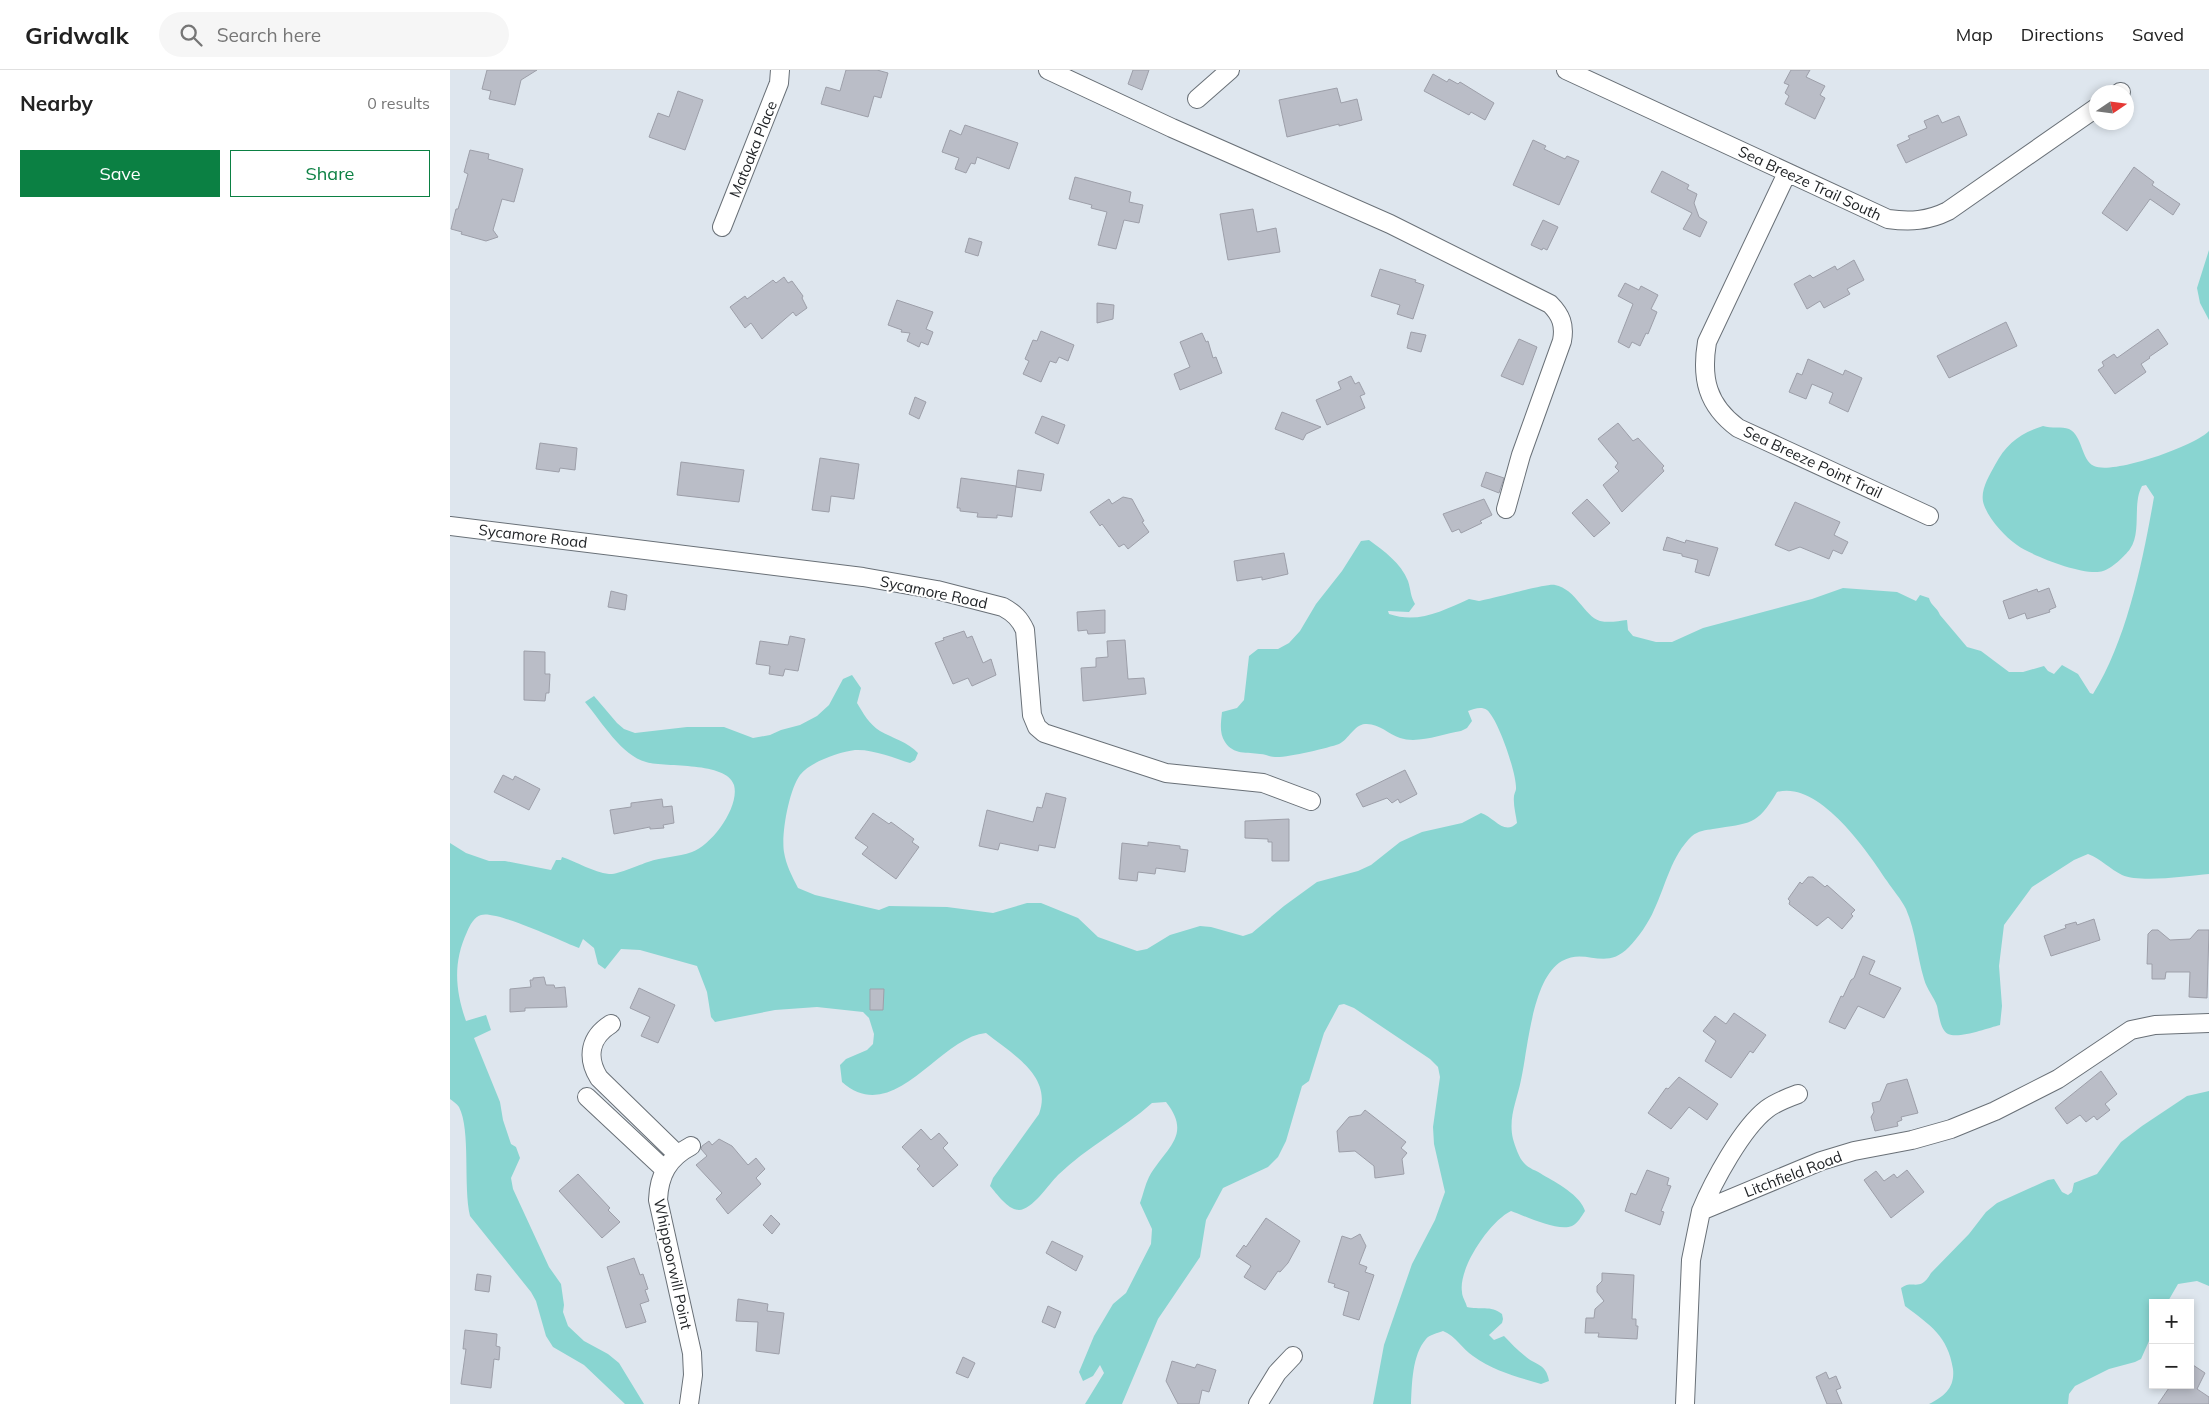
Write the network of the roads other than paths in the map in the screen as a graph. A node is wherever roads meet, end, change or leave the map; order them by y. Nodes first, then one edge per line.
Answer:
1 (780, 70) edge
2 (1048, 70) edge
3 (1230, 70) edge
4 (1566, 70) edge
5 (1197, 98) dead end
6 (2089, 113) edge
7 (1787, 173) junction
8 (722, 227) dead end
9 (1506, 508) dead end
10 (1929, 516) dead end
11 (450, 529) edge
12 (1311, 801) dead end
13 (2209, 1023) edge
14 (611, 1024) dead end
15 (1798, 1094) dead end
16 (587, 1097) dead end
17 (664, 1169) junction
18 (1702, 1211) junction
19 (1293, 1356) dead end
20 (689, 1404) edge
21 (1258, 1404) edge
22 (1685, 1404) edge

1 - 8 street, Matoaka Place
2 - 9 street
3 - 5 street
4 - 7 street, Sea Breeze Trail South
6 - 7 street, Sea Breeze Trail South
7 - 10 street, Sea Breeze Point Trail
11 - 12 street, Sycamore Road
13 - 18 street, Litchfield Road
14 - 17 street
15 - 18 street
16 - 17 street
17 - 20 street, Whippoorwill Point
18 - 22 street
19 - 21 street

